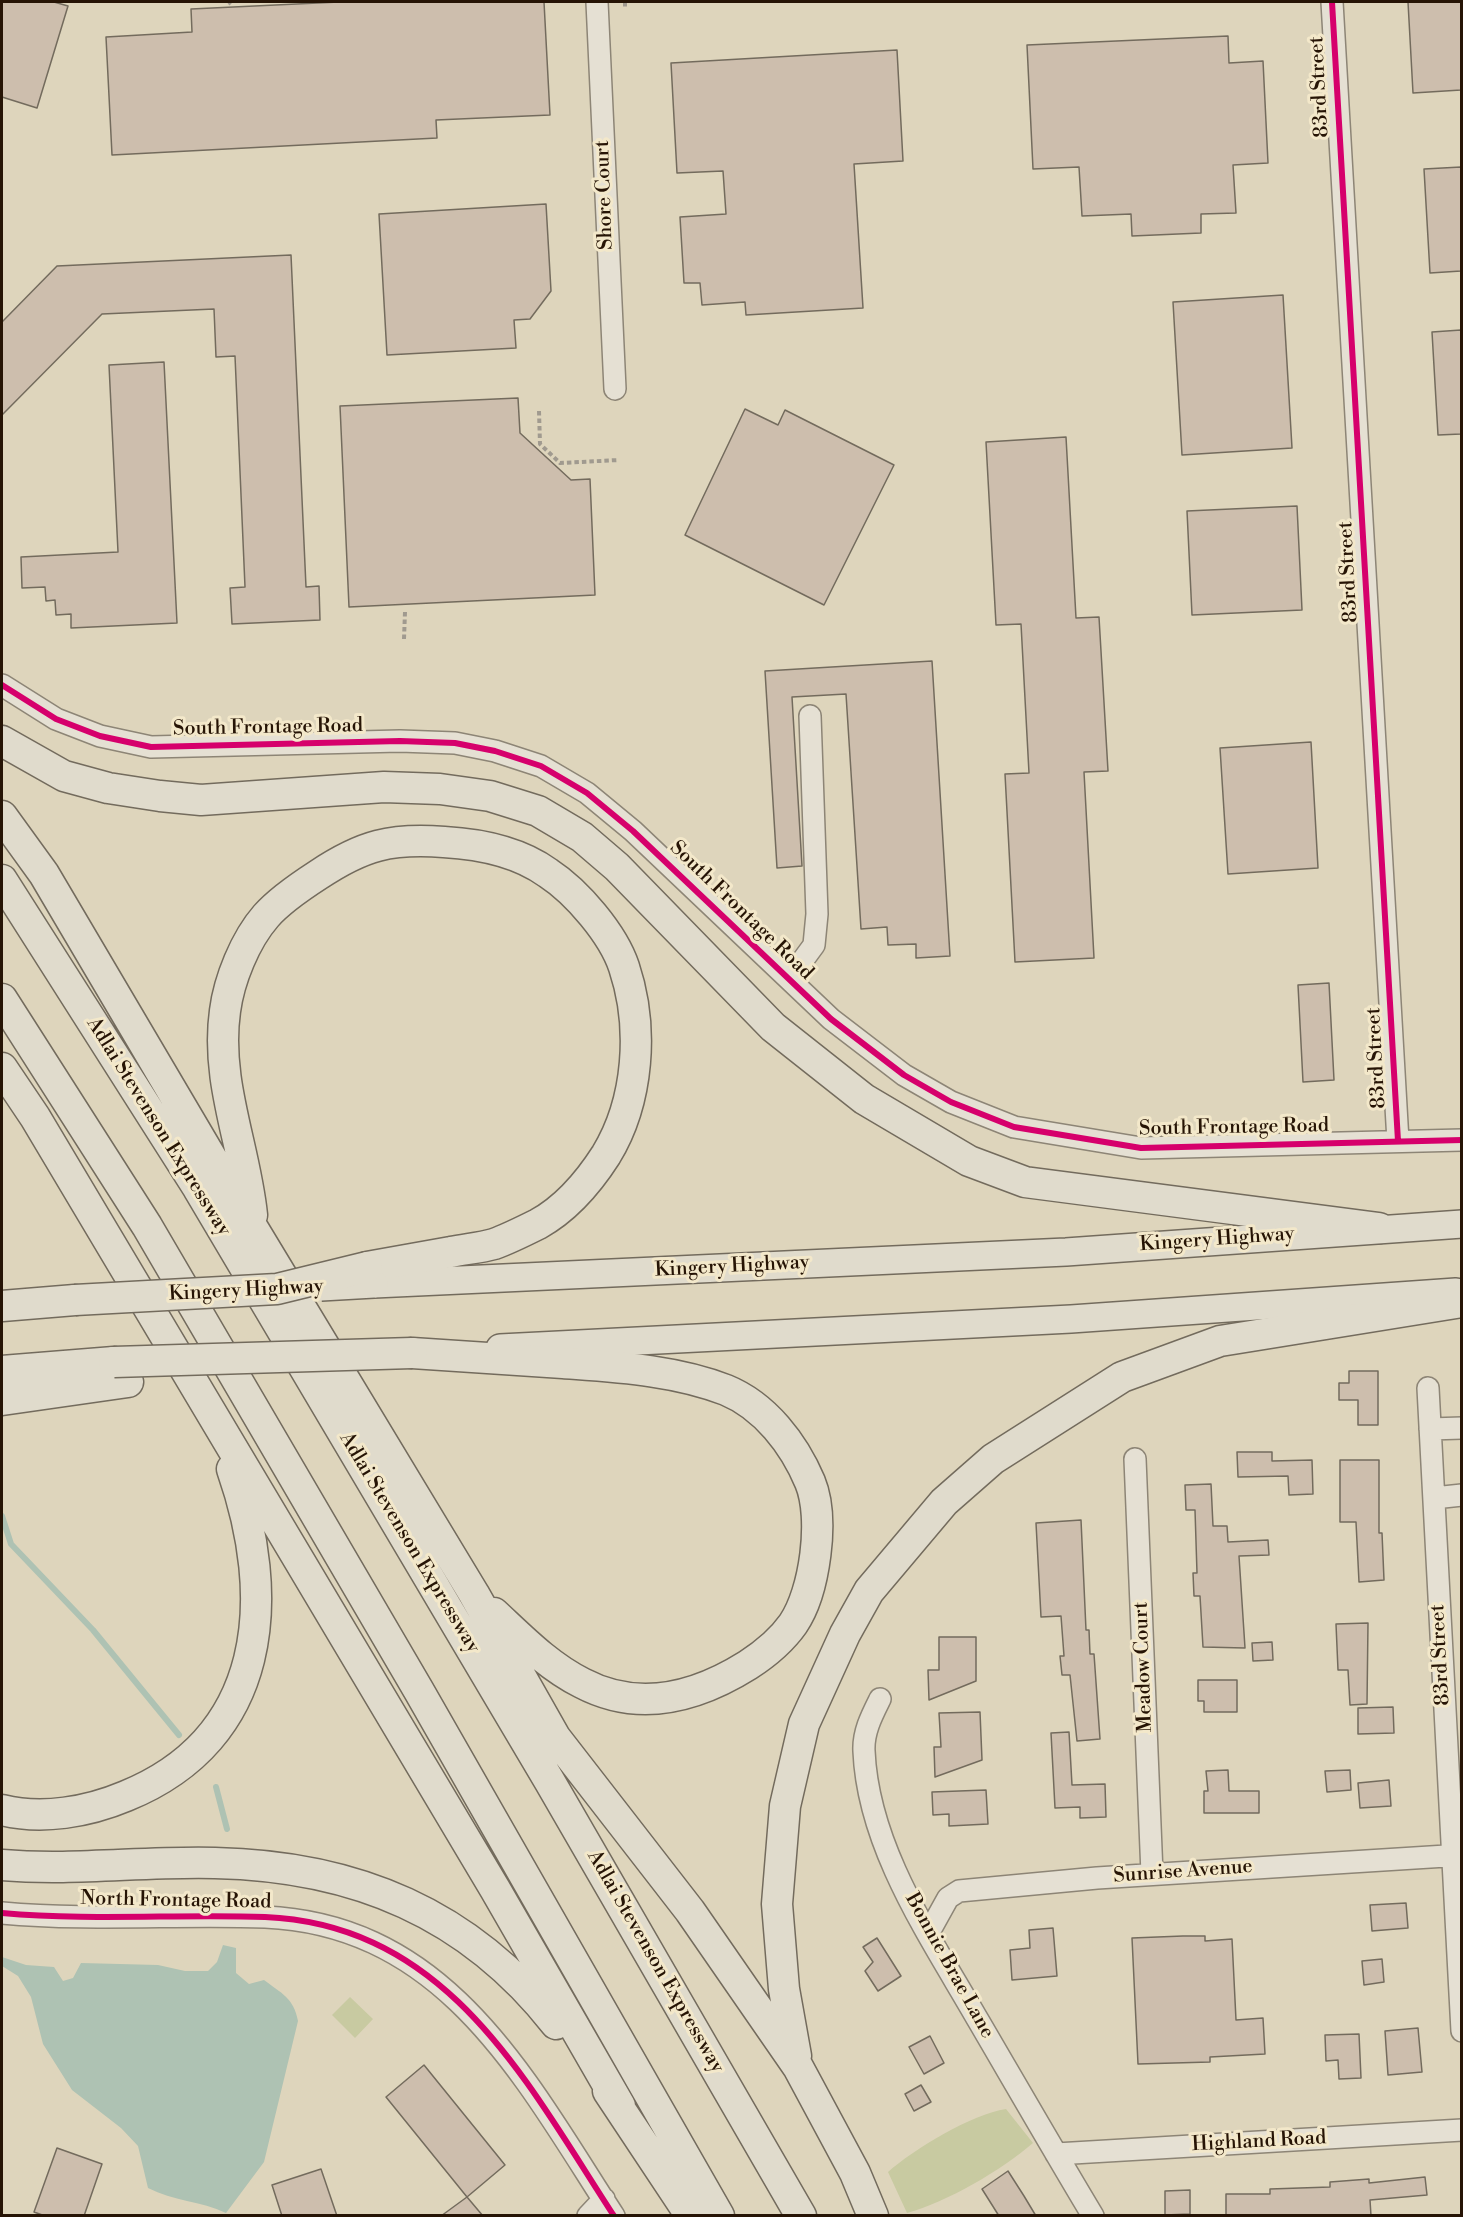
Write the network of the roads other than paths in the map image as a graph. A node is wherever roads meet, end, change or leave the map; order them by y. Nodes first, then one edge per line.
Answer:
1 (597, 2) edge
2 (1332, 2) edge
3 (615, 389) dead end
4 (2, 685) edge
5 (810, 716) dead end
6 (2, 741) edge
7 (2, 816) edge
8 (2, 880) edge
9 (789, 979) junction
10 (2, 999) edge
11 (2, 1068) edge
12 (2, 1075) edge
13 (35, 1117) junction
14 (1461, 1140) edge
15 (1398, 1142) junction
16 (1461, 1224) edge
17 (1379, 1228) junction
18 (254, 1230) junction
19 (370, 1275) junction
20 (1461, 1291) edge
21 (2, 1300) edge
22 (1461, 1302) edge
23 (41, 1304) junction
24 (2, 1306) edge
25 (412, 1353) junction
26 (2, 1371) edge
27 (121, 1372) junction
28 (1428, 1388) dead end
29 (2, 1400) edge
30 (214, 1418) junction
31 (1461, 1428) edge
32 (1430, 1429) junction
33 (1135, 1459) dead end
34 (1461, 1495) edge
35 (1434, 1498) junction
36 (474, 1594) junction
37 (880, 1699) dead end
38 (2, 1809) edge
39 (1456, 1856) edge
40 (2, 1865) edge
41 (1152, 1874) junction
42 (2, 1913) edge
43 (928, 1934) junction
44 (1461, 2031) edge
45 (798, 2067) junction
46 (620, 2106) junction
47 (1461, 2130) edge
48 (1056, 2154) junction
49 (609, 2207) edge
50 (588, 2216) edge
51 (691, 2216) edge
52 (719, 2216) edge
53 (801, 2216) edge
54 (873, 2216) edge
55 (1093, 2216) edge

1 - 3 street, Shore Court
2 - 15 street, 83rd Street
4 - 9 street, South Frontage Road
5 - 9 street
6 - 17 highway
7 - 18 highway
8 - 53 highway, Adlai Stevenson Expressway
9 - 15 street, South Frontage Road
10 - 52 highway
11 - 13 highway
12 - 13 highway
13 - 30 highway
14 - 15 street, South Frontage Road
16 - 17 main road, Kingery Highway
17 - 19 main road, Kingery Highway
18 - 19 highway, Kingery Highway
18 - 36 highway
19 - 23 highway, Kingery Highway, bridge
20 - 25 main road
21 - 23 highway
22 - 45 highway
23 - 24 highway, Kingery Highway
25 - 27 highway, bridge
25 - 36 highway
26 - 27 highway
27 - 29 highway
28 - 32 street, 83rd Street
30 - 38 highway
30 - 46 highway
31 - 32 street
32 - 35 street, 83rd Street
33 - 41 street, Meadow Court
34 - 35 street
35 - 39 street, 83rd Street
36 - 45 highway
37 - 43 street, Bonnie Brae Lane
39 - 41 street, Sunrise Avenue
39 - 44 street, 83rd Street
40 - 46 highway
41 - 43 street, Sunrise Avenue
42 - 49 street, North Frontage Road
43 - 48 street, Bonnie Brae Lane
45 - 54 highway
46 - 51 highway
47 - 48 street, Highland Road
48 - 55 street, Bonnie Brae Lane
49 - 50 street

